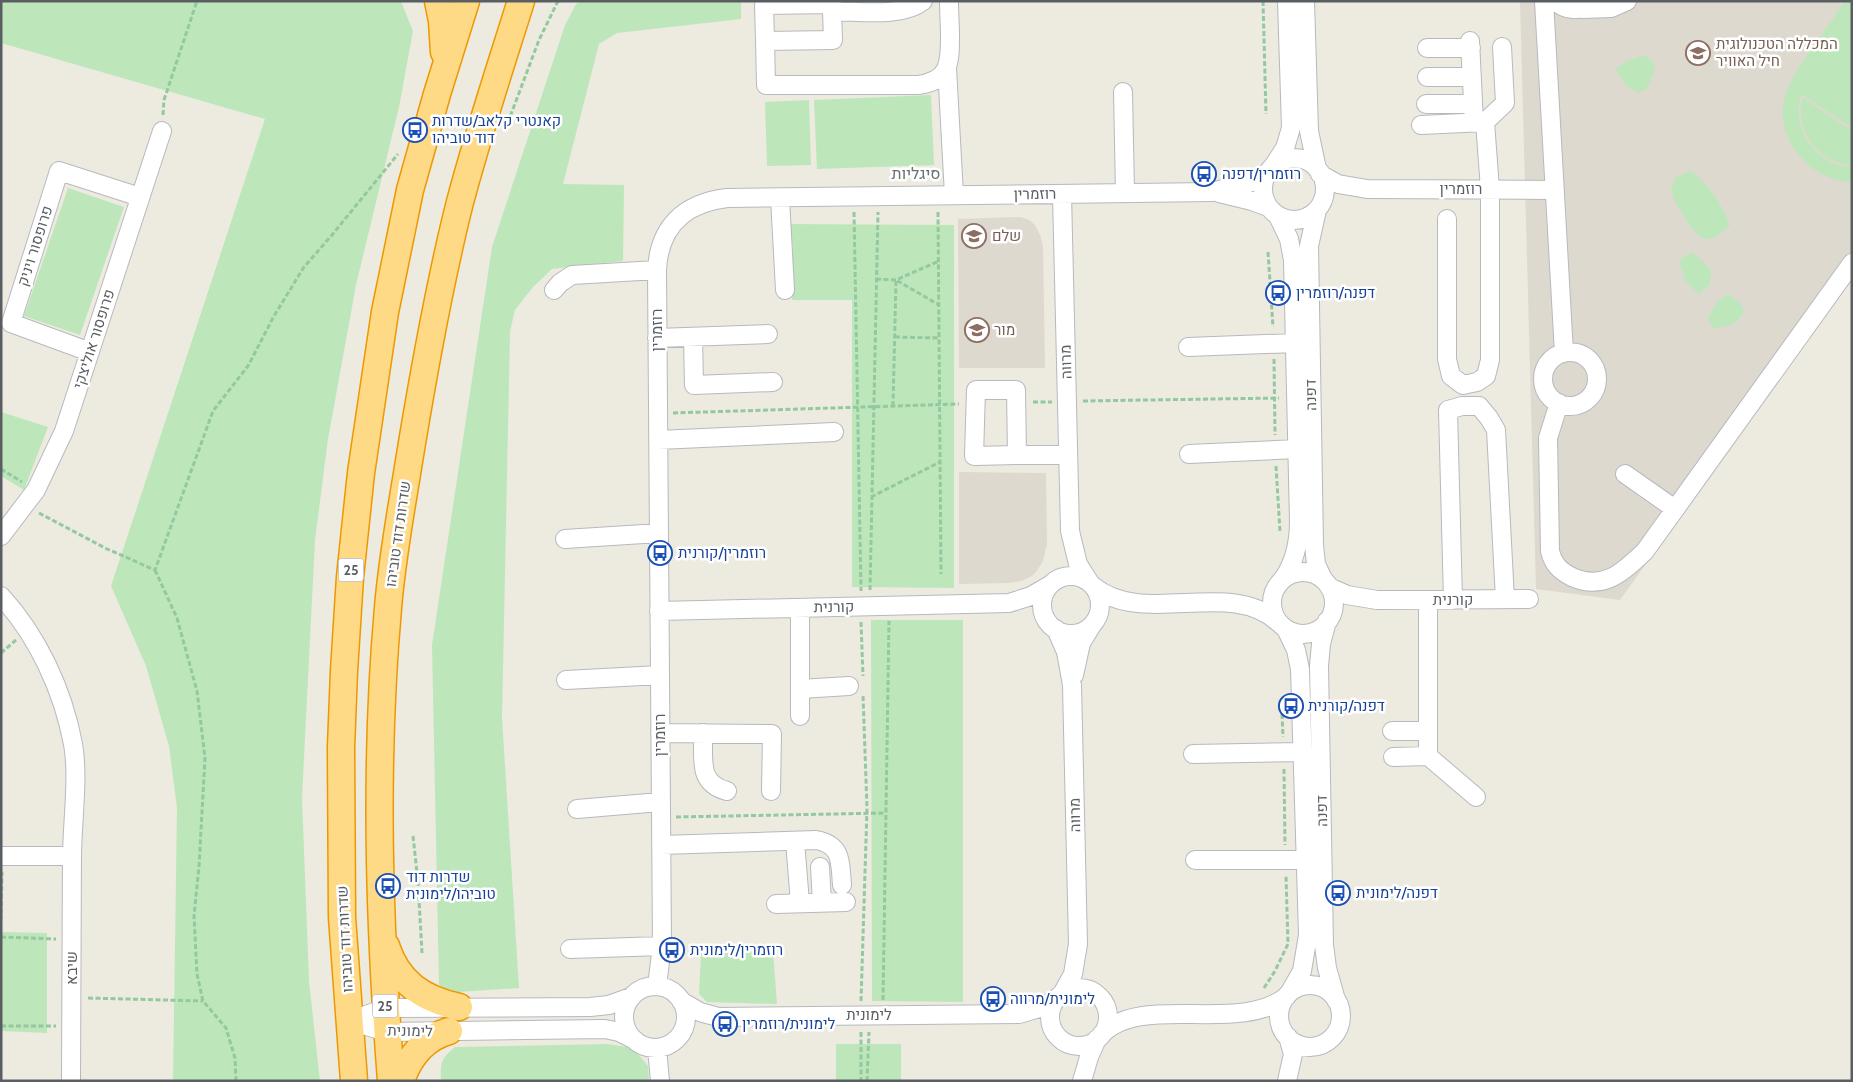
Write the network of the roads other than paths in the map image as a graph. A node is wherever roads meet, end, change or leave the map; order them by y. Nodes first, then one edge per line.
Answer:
1 (438, 1) edge
2 (466, 1) edge
3 (521, 1) edge
4 (923, 1) edge
5 (949, 1) edge
6 (1287, 1) edge
7 (1304, 1) edge
8 (1544, 1) edge
9 (1555, 1) edge
10 (1627, 1) edge
11 (546, 6) edge
12 (1584, 7) edge
13 (832, 11) junction
14 (765, 41) junction
15 (1545, 42) junction
16 (1502, 47) dead end
17 (1427, 48) dead end
18 (502, 59) junction
19 (445, 68) junction
20 (947, 68) junction
21 (1427, 77) dead end
22 (1472, 77) junction
23 (1123, 92) dead end
24 (1426, 104) dead end
25 (1473, 104) junction
26 (1479, 122) junction
27 (1421, 125) dead end
28 (162, 131) road end
29 (1270, 169) junction
30 (1319, 172) junction
31 (1367, 189) junction
32 (1490, 189) junction
33 (1554, 190) junction
34 (1211, 192) junction
35 (1125, 193) junction
36 (1062, 194) junction
37 (946, 195) junction
38 (140, 197) junction
39 (780, 198) junction
40 (1318, 208) junction
41 (1273, 211) junction
42 (1446, 219) dead end
43 (1852, 263) edge
44 (657, 270) junction
45 (554, 290) dead end
46 (784, 290) dead end
47 (768, 334) dead end
48 (693, 337) junction
49 (657, 338) junction
50 (1295, 343) junction
51 (1188, 347) dead end
52 (90, 352) junction
53 (1564, 353) junction
54 (773, 382) dead end
55 (1559, 403) junction
56 (834, 432) dead end
57 (658, 440) junction
58 (1297, 449) junction
59 (1189, 454) dead end
60 (1017, 455) junction
61 (1068, 455) junction
62 (1625, 474) dead end
63 (1675, 509) junction
64 (1070, 531) junction
65 (659, 533) junction
66 (1, 536) edge
67 (564, 539) dead end
68 (1281, 581) junction
69 (1054, 582) junction
70 (1326, 583) junction
71 (1091, 585) junction
72 (1, 596) edge
73 (1505, 599) junction
74 (1529, 599) dead end
75 (1377, 600) junction
76 (1428, 600) junction
77 (1454, 600) junction
78 (1009, 603) junction
79 (1136, 603) junction
80 (1234, 603) junction
81 (800, 608) junction
82 (659, 611) junction
83 (1329, 620) junction
84 (1094, 621) junction
85 (1052, 625) junction
86 (1283, 626) junction
87 (660, 675) junction
88 (566, 680) dead end
89 (1072, 685) junction
90 (858, 687) road end
91 (800, 689) junction
92 (800, 716) dead end
93 (1392, 731) dead end
94 (1428, 731) junction
95 (660, 733) junction
96 (703, 733) junction
97 (1303, 752) junction
98 (1193, 754) dead end
99 (1428, 756) junction
100 (1393, 757) dead end
101 (727, 791) dead end
102 (771, 791) dead end
103 (1476, 797) dead end
104 (577, 809) dead end
105 (660, 809) junction
106 (795, 841) junction
107 (661, 845) junction
108 (2, 856) edge
109 (72, 856) junction
110 (1195, 860) dead end
111 (1306, 860) junction
112 (820, 867) dead end
113 (800, 903) junction
114 (822, 903) junction
115 (776, 904) dead end
116 (382, 930) junction
117 (1078, 944) junction
118 (662, 946) junction
119 (570, 948) dead end
120 (657, 986) junction
121 (1288, 994) junction
122 (1060, 996) junction
123 (631, 997) junction
124 (1099, 997) junction
125 (1336, 1000) junction
126 (681, 1001) junction
127 (460, 1007) junction
128 (1253, 1011) junction
129 (1020, 1014) junction
130 (1145, 1016) junction
131 (718, 1017) junction
132 (386, 1020) junction
133 (350, 1021) junction
134 (449, 1031) junction
135 (1054, 1031) junction
136 (1286, 1034) junction
137 (678, 1037) junction
138 (1099, 1037) junction
139 (635, 1040) junction
140 (1068, 1043) junction
141 (1321, 1044) junction
142 (657, 1048) junction
143 (1289, 1076) edge
144 (72, 1081) edge
145 (354, 1081) edge
146 (391, 1081) edge
147 (401, 1081) edge
148 (660, 1081) edge
149 (1081, 1081) edge

1 - 19 highway
2 - 19 highway, שדרות דוד טוביהו / 25
3 - 18 highway, שדרות דוד טוביהו / 25
4 - 13 street
5 - 20 street
6 - 29 street
7 - 30 street
8 - 15 street
9 - 12 street
10 - 12 street
11 - 18 highway
12 - 15 street
13 - 14 street
13 - 14 street
14 - 20 street
15 - 33 street
16 - 26 street
17 - 22 street
18 - 116 highway, שדרות דוד טוביהו / 25
19 - 133 highway, שדרות דוד טוביהו / 25
20 - 37 street
21 - 22 street
22 - 25 street
23 - 35 street
24 - 25 street
25 - 26 street
26 - 27 street
26 - 32 street
28 - 38 street, פרופסור אוליצקי
29 - 30 street
29 - 34 street, רוזמרין
29 - 41 street
30 - 31 street, רוזמרין
30 - 40 street
31 - 32 street, רוזמרין
31 - 40 street, רוזמרין
32 - 33 street, רוזמרין
32 - 42 street
33 - 53 street
34 - 35 street, רוזמרין
34 - 41 street, רוזמרין
35 - 36 street, רוזמרין
36 - 37 street, רוזמרין
36 - 61 street, מרווה
37 - 39 street, רוזמרין
38 - 52 street, פרופסור אוליצקי
38 - 52 street, פרופסור ויניק
39 - 44 street, רוזמרין
39 - 46 street
40 - 41 street
40 - 70 street, דפנה
41 - 50 street, דפנה
43 - 63 street
44 - 45 street
44 - 49 street, רוזמרין
47 - 48 street
48 - 49 street
48 - 54 street
49 - 57 street, רוזמרין
50 - 51 street
50 - 58 street, דפנה
52 - 66 street, פרופסור אוליצקי
53 - 55 street
53 - 55 street
55 - 63 street
56 - 57 street
57 - 65 street, רוזמרין
58 - 59 street
58 - 68 street, דפנה
60 - 60 street
60 - 61 street
61 - 64 street, מרווה
62 - 63 street
64 - 69 street, מרווה
64 - 71 street, מרווה
65 - 67 street
65 - 82 street, רוזמרין
68 - 70 street
68 - 80 street
68 - 86 street
69 - 71 street
69 - 78 street, קורנית
69 - 85 street
70 - 75 street, קורנית
70 - 83 street
71 - 79 street
71 - 84 street
72 - 109 street, שיבא
73 - 74 street, קורנית
73 - 77 street, קורנית
73 - 77 street
75 - 76 street, קורנית
75 - 83 street, קורנית
76 - 77 street, קורנית
76 - 94 street
78 - 81 street, קורנית
78 - 85 street, קורנית
79 - 80 street
79 - 84 street
80 - 86 street
81 - 82 street, קורנית
81 - 91 street
82 - 87 street, רוזמרין
83 - 86 street
83 - 125 street, דפנה
84 - 85 street
84 - 89 street, מרווה
85 - 89 street, מרווה
86 - 97 street, דפנה
87 - 88 street
87 - 95 street, רוזמרין
89 - 117 street, מרווה
90 - 91 street
91 - 92 street
93 - 94 street
94 - 99 street
95 - 96 street
95 - 105 street, רוזמרין
96 - 101 street
96 - 102 street
97 - 98 street
97 - 111 street, דפנה
99 - 100 street
99 - 103 street
104 - 105 street
105 - 107 street, רוזמרין
106 - 107 street
106 - 113 street
106 - 114 street
107 - 118 street, רוזמרין
108 - 109 street
109 - 144 street, שיבא
110 - 111 street
111 - 121 street, דפנה
112 - 114 street
113 - 114 street
113 - 115 street
116 - 127 highway
116 - 132 highway, שדרות דוד טוביהו / 25
117 - 122 street, מרווה
117 - 124 street, מרווה
118 - 119 street
118 - 120 street, רוזמרין
120 - 123 street
120 - 126 street
121 - 125 street
121 - 128 street
121 - 136 street
122 - 124 street
122 - 129 street, לימונית
122 - 135 street
123 - 127 street, לימונית
123 - 139 street
124 - 130 street
124 - 138 street
125 - 141 street
126 - 131 street, לימונית
126 - 137 street
127 - 132 street, לימונית
128 - 130 street
128 - 136 street
129 - 131 street, לימונית
129 - 135 street, לימונית
130 - 138 street
131 - 137 street, לימונית
132 - 133 street, לימונית
132 - 134 street, לימונית
132 - 146 highway, שדרות דוד טוביהו / 25
133 - 145 highway, שדרות דוד טוביהו / 25
134 - 139 street, לימונית
134 - 147 highway
135 - 140 street
136 - 141 street
136 - 143 street
137 - 142 street
138 - 140 street
138 - 149 street
139 - 142 street
140 - 149 street
141 - 143 street
142 - 148 street

